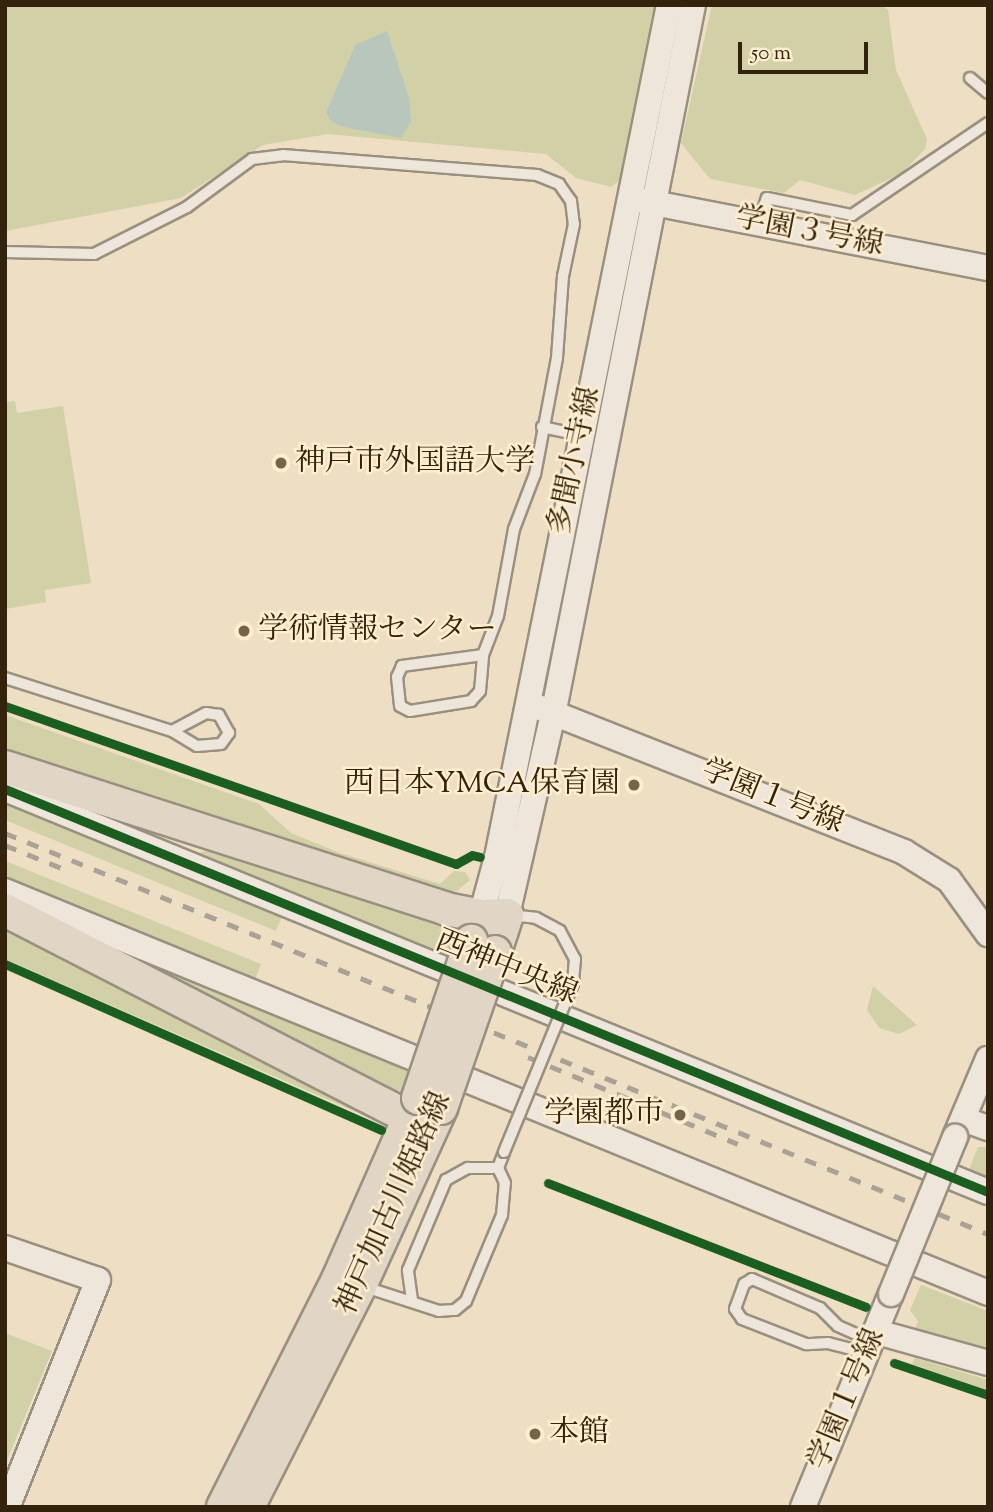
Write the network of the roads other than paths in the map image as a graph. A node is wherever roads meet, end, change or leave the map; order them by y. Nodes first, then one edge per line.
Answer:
1 (669, 5) edge
2 (693, 5) edge
3 (970, 78) dead end
4 (988, 93) edge
5 (988, 123) edge
6 (643, 201) junction
7 (759, 222) junction
8 (5, 252) edge
9 (988, 268) edge
10 (542, 427) junction
11 (581, 435) junction
12 (483, 655) junction
13 (5, 678) edge
14 (527, 705) junction
15 (554, 710) junction
16 (172, 731) junction
17 (5, 766) edge
18 (5, 789) edge
19 (5, 891) edge
20 (5, 910) edge
21 (488, 931) junction
22 (988, 934) edge
23 (988, 1059) edge
24 (423, 1108) junction
25 (959, 1128) junction
26 (988, 1128) edge
27 (498, 1168) junction
28 (988, 1192) edge
29 (5, 1248) edge
30 (360, 1286) junction
31 (988, 1293) edge
32 (412, 1300) junction
33 (872, 1342) junction
34 (988, 1363) edge
35 (6, 1507) edge
36 (223, 1507) edge
37 (248, 1507) edge
38 (803, 1507) edge

1 - 6 street, 多聞小寺線
2 - 6 street, 多聞小寺線
3 - 4 lane
5 - 7 lane
6 - 7 street, 学園３号線
6 - 11 street, 多聞小寺線
6 - 15 street, 多聞小寺線
7 - 9 street, 学園３号線
8 - 10 lane
10 - 11 lane
10 - 12 lane
11 - 14 street, 多聞小寺線
12 - 12 lane
13 - 16 lane
14 - 15 street, 学園１号線
14 - 21 street, 多聞小寺線
15 - 21 street, 多聞小寺線
15 - 22 street, 学園１号線
16 - 16 lane
17 - 21 main road
18 - 28 street, 西神中央線
19 - 31 street
20 - 24 main road, 神戸加古川姫路線
21 - 24 main road, 神戸加古川姫路線, bridge
21 - 27 lane, bridge
23 - 25 street
24 - 30 main road, 神戸加古川姫路線
24 - 36 main road, 神戸加古川姫路線
25 - 26 street
25 - 33 street, 学園１号線, bridge
27 - 32 lane
27 - 32 lane
29 - 35 street
30 - 32 lane
30 - 37 main road, 神戸加古川姫路線
33 - 33 lane
33 - 34 street
33 - 38 street, 学園１号線

